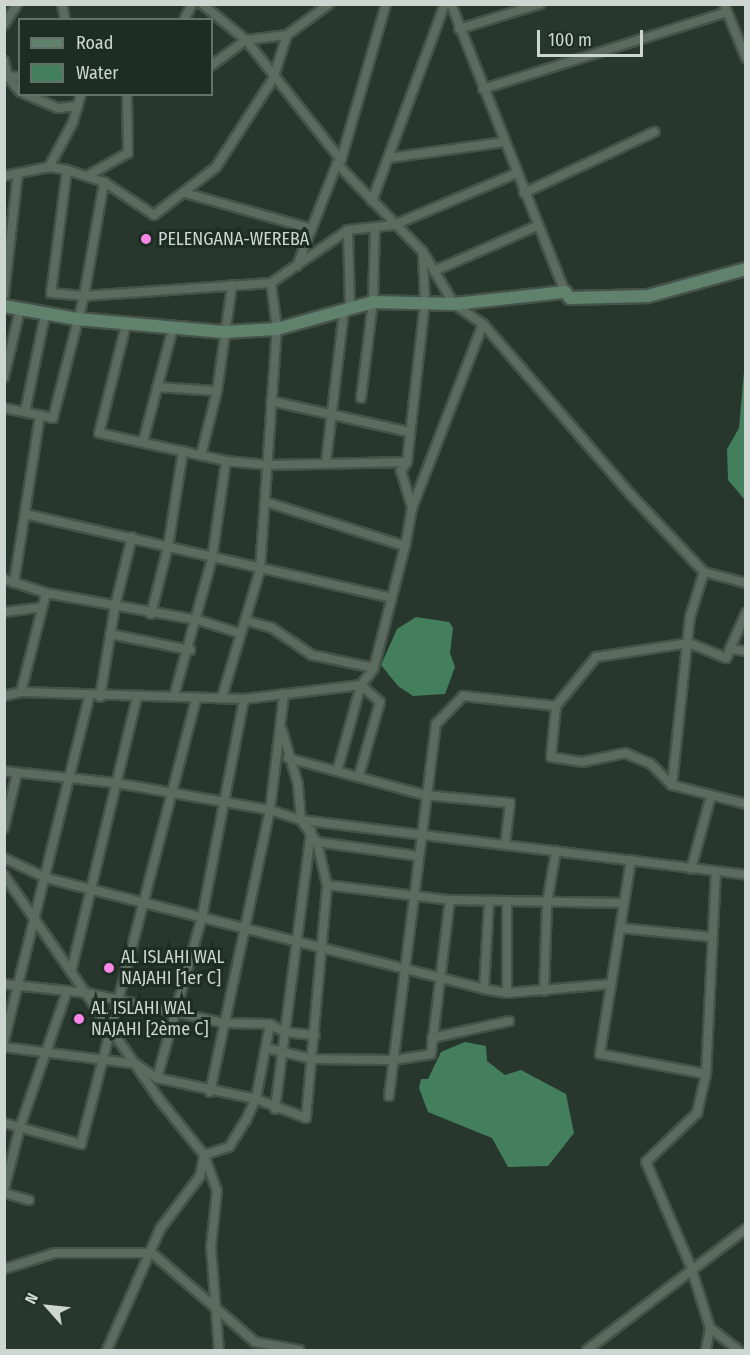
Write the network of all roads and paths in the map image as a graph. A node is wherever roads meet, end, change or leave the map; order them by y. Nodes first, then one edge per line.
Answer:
1 (17, 4) edge
2 (192, 4) edge
3 (202, 4) edge
4 (386, 4) edge
5 (445, 4) edge
6 (451, 4) edge
7 (540, 4) edge
8 (326, 5) edge
9 (725, 8) edge
10 (185, 18) edge
11 (4, 25) edge
12 (459, 29) junction
13 (287, 35) junction
14 (246, 40) junction
15 (746, 58) edge
16 (4, 61) edge
17 (213, 64) edge
18 (6, 77) edge
19 (273, 79) junction
20 (483, 89) junction
21 (18, 90) edge
22 (30, 96) edge
23 (80, 96) edge
24 (128, 96) edge
25 (78, 106) junction
26 (654, 132) dead end
27 (504, 142) junction
28 (389, 158) junction
29 (339, 162) junction
30 (49, 167) junction
31 (67, 170) junction
32 (18, 173) junction
33 (517, 173) junction
34 (4, 176) edge
35 (87, 176) junction
36 (104, 182) junction
37 (185, 193) junction
38 (524, 193) junction
39 (372, 201) junction
40 (394, 225) junction
41 (537, 226) junction
42 (375, 227) junction
43 (312, 229) junction
44 (348, 230) junction
45 (423, 252) junction
46 (297, 266) junction
47 (746, 269) edge
48 (434, 271) junction
49 (271, 283) junction
50 (232, 285) junction
51 (565, 292) junction
52 (4, 295) edge
53 (84, 296) junction
54 (425, 301) junction
55 (373, 302) junction
56 (454, 304) junction
57 (4, 306) edge
58 (20, 310) junction
59 (347, 310) junction
60 (45, 315) junction
61 (77, 319) junction
62 (483, 324) junction
63 (126, 325) junction
64 (173, 328) junction
65 (277, 329) junction
66 (223, 332) junction
67 (4, 377) edge
68 (157, 387) junction
69 (217, 391) junction
70 (361, 398) dead end
71 (271, 401) junction
72 (4, 408) edge
73 (25, 412) junction
74 (40, 415) junction
75 (333, 416) junction
76 (410, 432) junction
77 (142, 442) junction
78 (183, 451) junction
79 (201, 455) junction
80 (226, 461) junction
81 (326, 462) junction
82 (407, 462) junction
83 (269, 465) junction
84 (266, 502) junction
85 (412, 508) junction
86 (25, 514) junction
87 (132, 537) junction
88 (405, 546) junction
89 (168, 547) junction
90 (212, 559) junction
91 (260, 570) junction
92 (704, 572) junction
93 (4, 579) edge
94 (14, 583) junction
95 (746, 583) edge
96 (46, 592) junction
97 (392, 598) junction
98 (115, 606) junction
99 (42, 607) junction
100 (4, 612) edge
101 (746, 613) edge
102 (152, 614) junction
103 (198, 620) junction
104 (248, 621) junction
105 (239, 633) junction
106 (110, 634) junction
107 (688, 643) junction
108 (190, 650) junction
109 (746, 651) edge
110 (726, 658) junction
111 (374, 668) junction
112 (360, 686) junction
113 (21, 692) junction
114 (284, 694) junction
115 (4, 696) edge
116 (174, 696) junction
117 (89, 697) junction
118 (100, 697) junction
119 (222, 697) junction
120 (137, 698) junction
121 (196, 698) junction
122 (244, 699) junction
123 (556, 706) junction
124 (282, 730) junction
125 (288, 758) junction
126 (338, 768) junction
127 (4, 771) edge
128 (17, 773) junction
129 (70, 776) junction
130 (359, 776) junction
131 (116, 783) junction
132 (672, 785) junction
133 (172, 793) junction
134 (424, 795) junction
135 (711, 796) junction
136 (223, 803) junction
137 (746, 804) edge
138 (270, 810) junction
139 (301, 820) junction
140 (4, 828) edge
141 (311, 828) junction
142 (421, 832) junction
143 (317, 842) junction
144 (505, 845) junction
145 (556, 851) junction
146 (418, 856) junction
147 (4, 858) edge
148 (632, 860) junction
149 (691, 869) junction
150 (716, 871) junction
151 (4, 875) edge
152 (746, 875) edge
153 (46, 878) junction
154 (327, 885) junction
155 (91, 887) junction
156 (412, 894) junction
157 (450, 900) junction
158 (489, 901) junction
159 (143, 902) junction
160 (507, 902) junction
161 (547, 903) junction
162 (624, 903) junction
163 (202, 917) junction
164 (35, 921) junction
165 (245, 928) junction
166 (620, 928) junction
167 (713, 937) junction
168 (297, 941) junction
169 (321, 947) junction
170 (404, 968) junction
171 (71, 972) junction
172 (440, 977) junction
173 (4, 984) edge
174 (611, 984) junction
175 (18, 986) junction
176 (484, 989) junction
177 (544, 991) junction
178 (87, 993) junction
179 (507, 993) junction
180 (66, 994) junction
181 (118, 999) junction
182 (178, 1011) junction
183 (509, 1022) dead end
184 (225, 1023) junction
185 (270, 1024) junction
186 (111, 1026) junction
187 (284, 1032) junction
188 (315, 1035) junction
189 (432, 1038) junction
190 (4, 1041) edge
191 (4, 1047) edge
192 (266, 1048) junction
193 (49, 1053) junction
194 (281, 1055) junction
195 (312, 1059) junction
196 (394, 1060) junction
197 (102, 1062) junction
198 (136, 1064) junction
199 (706, 1074) junction
200 (157, 1078) junction
201 (210, 1092) junction
202 (389, 1096) dead end
203 (256, 1099) junction
204 (275, 1109) junction
205 (4, 1123) edge
206 (20, 1127) junction
207 (204, 1155) junction
208 (4, 1192) edge
209 (29, 1200) dead end
210 (746, 1229) edge
211 (152, 1253) junction
212 (691, 1267) junction
213 (4, 1269) edge
214 (214, 1305) junction
215 (710, 1328) junction
216 (107, 1350) edge
217 (219, 1350) edge
218 (299, 1350) edge
219 (587, 1350) edge
220 (706, 1350) edge
221 (738, 1350) edge

1 - 11 street
2 - 10 street
3 - 14 street
4 - 29 street
5 - 28 street
6 - 12 street
7 - 12 street
8 - 13 street
9 - 15 street
9 - 20 street
12 - 20 street
13 - 14 street
13 - 19 street
14 - 17 street
14 - 19 street
16 - 18 street
18 - 21 street
19 - 29 street
19 - 37 street
20 - 27 street
22 - 25 street
23 - 25 street
24 - 35 street
25 - 30 street
26 - 38 street
27 - 28 street
27 - 33 street
28 - 39 street
29 - 39 street
29 - 43 street
30 - 31 street
30 - 32 street
31 - 35 street
31 - 53 street
32 - 34 street
32 - 52 street
33 - 38 street
33 - 40 street
35 - 36 street
36 - 37 street
36 - 53 street
37 - 43 street
38 - 41 street
39 - 40 street
40 - 42 street
40 - 45 street
41 - 48 street
41 - 51 street
42 - 44 street
42 - 55 street
43 - 46 street
44 - 46 street
44 - 59 street
45 - 48 street
45 - 54 street
46 - 49 street
47 - 51 street
48 - 56 street
49 - 50 street
49 - 65 street
50 - 53 street
50 - 66 street
51 - 56 street
53 - 61 street
54 - 55 street
54 - 56 street
54 - 76 street
55 - 59 street
55 - 70 street
56 - 62 street
57 - 58 street
58 - 60 street
58 - 67 street
59 - 65 street
59 - 75 street
60 - 61 street
60 - 73 street
61 - 63 street
61 - 74 street
62 - 85 street
62 - 92 street
63 - 64 street
63 - 77 street
64 - 66 street
64 - 68 street
65 - 66 street
65 - 71 street
66 - 69 street
68 - 69 street
68 - 77 street
69 - 79 street
71 - 75 street
71 - 83 street
72 - 73 street
73 - 74 street
74 - 86 street
75 - 76 street
75 - 81 street
76 - 82 street
77 - 78 street
78 - 79 street
78 - 89 street
79 - 80 street
80 - 83 street
80 - 90 street
81 - 82 street
81 - 83 street
82 - 85 street
83 - 84 street
84 - 88 street
84 - 91 street
85 - 88 street
86 - 87 street
86 - 94 street
87 - 89 street
87 - 98 street
88 - 97 street
89 - 90 street
89 - 102 street
90 - 91 street
90 - 103 street
91 - 97 street
91 - 104 street
92 - 95 street
92 - 107 street
93 - 94 street
94 - 96 street
96 - 98 street
96 - 99 street
97 - 111 street
98 - 102 street
98 - 106 street
99 - 100 street
99 - 113 street
101 - 110 street
102 - 103 street
103 - 105 street
103 - 108 street
104 - 105 street
104 - 111 street
105 - 119 street
106 - 108 street
106 - 118 street
107 - 110 street
107 - 123 street
107 - 132 street
108 - 116 street
109 - 110 street
111 - 112 street
112 - 114 street
112 - 126 street
112 - 130 street
113 - 115 street
113 - 117 street
114 - 122 street
114 - 124 street
116 - 120 street
116 - 121 street
117 - 118 street
117 - 129 street
118 - 120 street
119 - 121 street
119 - 122 street
120 - 131 street
121 - 133 street
122 - 136 street
123 - 132 street
123 - 134 street
124 - 125 street
124 - 138 street
125 - 126 street
125 - 139 street
126 - 130 street
127 - 128 street
128 - 129 street
128 - 140 street
129 - 131 street
129 - 153 street
130 - 134 street
131 - 133 street
131 - 155 street
132 - 135 street
133 - 136 street
133 - 159 street
134 - 142 street
134 - 144 street
135 - 137 street
135 - 149 street
136 - 138 street
136 - 163 street
138 - 139 street
138 - 165 street
139 - 141 street
139 - 142 street
141 - 143 street
141 - 168 street
142 - 144 street
142 - 146 street
143 - 146 street
143 - 154 street
144 - 145 street
145 - 148 street
145 - 161 street
146 - 156 street
147 - 153 street
148 - 149 street
148 - 162 street
149 - 150 street
150 - 152 street
150 - 167 street
151 - 164 street
153 - 155 street
153 - 164 street
154 - 156 street
154 - 169 street
155 - 159 street
155 - 171 street
156 - 157 street
156 - 170 street
157 - 158 street
157 - 172 street
158 - 160 street
158 - 176 street
159 - 163 street
159 - 181 street
160 - 161 street
160 - 179 street
161 - 162 street
161 - 177 street
162 - 166 street
163 - 165 street
163 - 182 street
164 - 171 street
164 - 175 street
165 - 168 street
165 - 184 street
166 - 167 street
166 - 174 street
167 - 199 street
168 - 169 street
168 - 187 street
169 - 170 street
169 - 188 street
170 - 172 street
170 - 196 street
171 - 178 street
172 - 176 street
172 - 189 street
173 - 175 street
174 - 177 street
174 - 199 street
175 - 180 street
175 - 190 street
176 - 179 street
177 - 179 street
178 - 180 street
178 - 181 street
178 - 186 street
180 - 193 street
181 - 182 street
181 - 186 street
182 - 184 street
182 - 200 street
183 - 189 street
184 - 185 street
184 - 201 street
185 - 187 street
185 - 192 street
186 - 197 street
186 - 198 street
187 - 188 street
187 - 194 street
188 - 195 street
189 - 196 street
191 - 193 street
192 - 194 street
192 - 203 street
193 - 197 street
193 - 206 street
194 - 195 street
194 - 204 street
195 - 196 street
195 - 204 street
196 - 202 street
197 - 198 street
197 - 206 street
198 - 200 street
198 - 207 street
199 - 212 street
200 - 201 street
201 - 203 street
203 - 204 street
203 - 207 street
205 - 206 street
206 - 208 street
207 - 211 street
207 - 214 street
208 - 209 street
210 - 212 street
211 - 213 street
211 - 214 street
211 - 216 street
212 - 215 street
212 - 219 street
214 - 217 street
214 - 218 street
215 - 220 street
215 - 221 street

